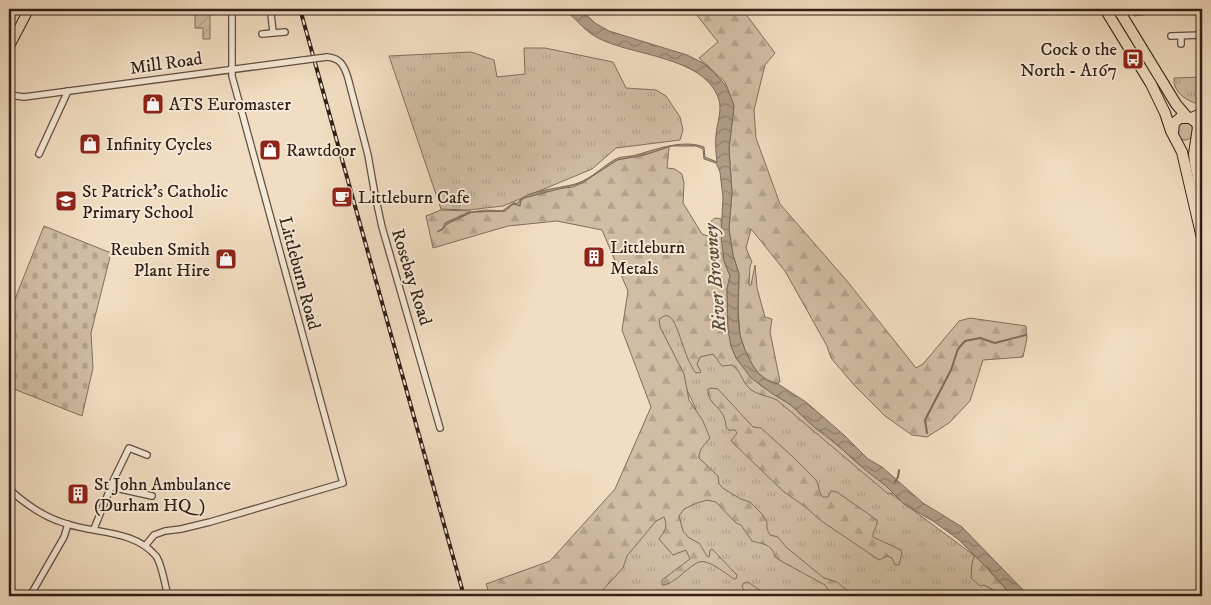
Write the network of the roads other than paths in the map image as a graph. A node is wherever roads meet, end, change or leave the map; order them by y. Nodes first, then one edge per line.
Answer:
1 (29, 9) edge
2 (232, 9) edge
3 (268, 9) edge
4 (1105, 9) edge
5 (1118, 9) edge
6 (273, 32) junction
7 (285, 32) dead end
8 (262, 34) dead end
9 (1202, 35) edge
10 (1172, 36) dead end
11 (1180, 36) junction
12 (1181, 44) dead end
13 (9, 47) edge
14 (327, 57) joint
15 (231, 69) junction
16 (68, 91) junction
17 (9, 96) edge
18 (1202, 113) edge
19 (1188, 117) junction
20 (1199, 131) edge
21 (1175, 138) junction
22 (39, 154) dead end
23 (1202, 196) edge
24 (1202, 238) edge
25 (440, 428) dead end
26 (147, 455) dead end
27 (111, 487) junction
28 (9, 489) edge
29 (152, 496) dead end
30 (68, 524) junction
31 (94, 529) junction
32 (145, 546) junction
33 (30, 596) edge
34 (168, 596) edge

1 - 13 main road
2 - 15 street, Littleburn Road
3 - 6 street
4 - 21 highway
5 - 19 highway
6 - 7 street
6 - 8 street
9 - 11 street
10 - 11 street
11 - 12 street
14 - 15 street, Mill Road, bridge
14 - 25 street, Rosebay Road
15 - 16 street, Mill Road
15 - 32 street, Littleburn Road
16 - 17 street, Mill Road
16 - 22 street
18 - 19 main road
19 - 20 highway
19 - 21 highway
20 - 21 highway
20 - 23 highway
21 - 24 highway
26 - 27 street
27 - 29 street
27 - 31 street
28 - 30 street
30 - 31 street
30 - 33 street
31 - 32 street
32 - 34 street

